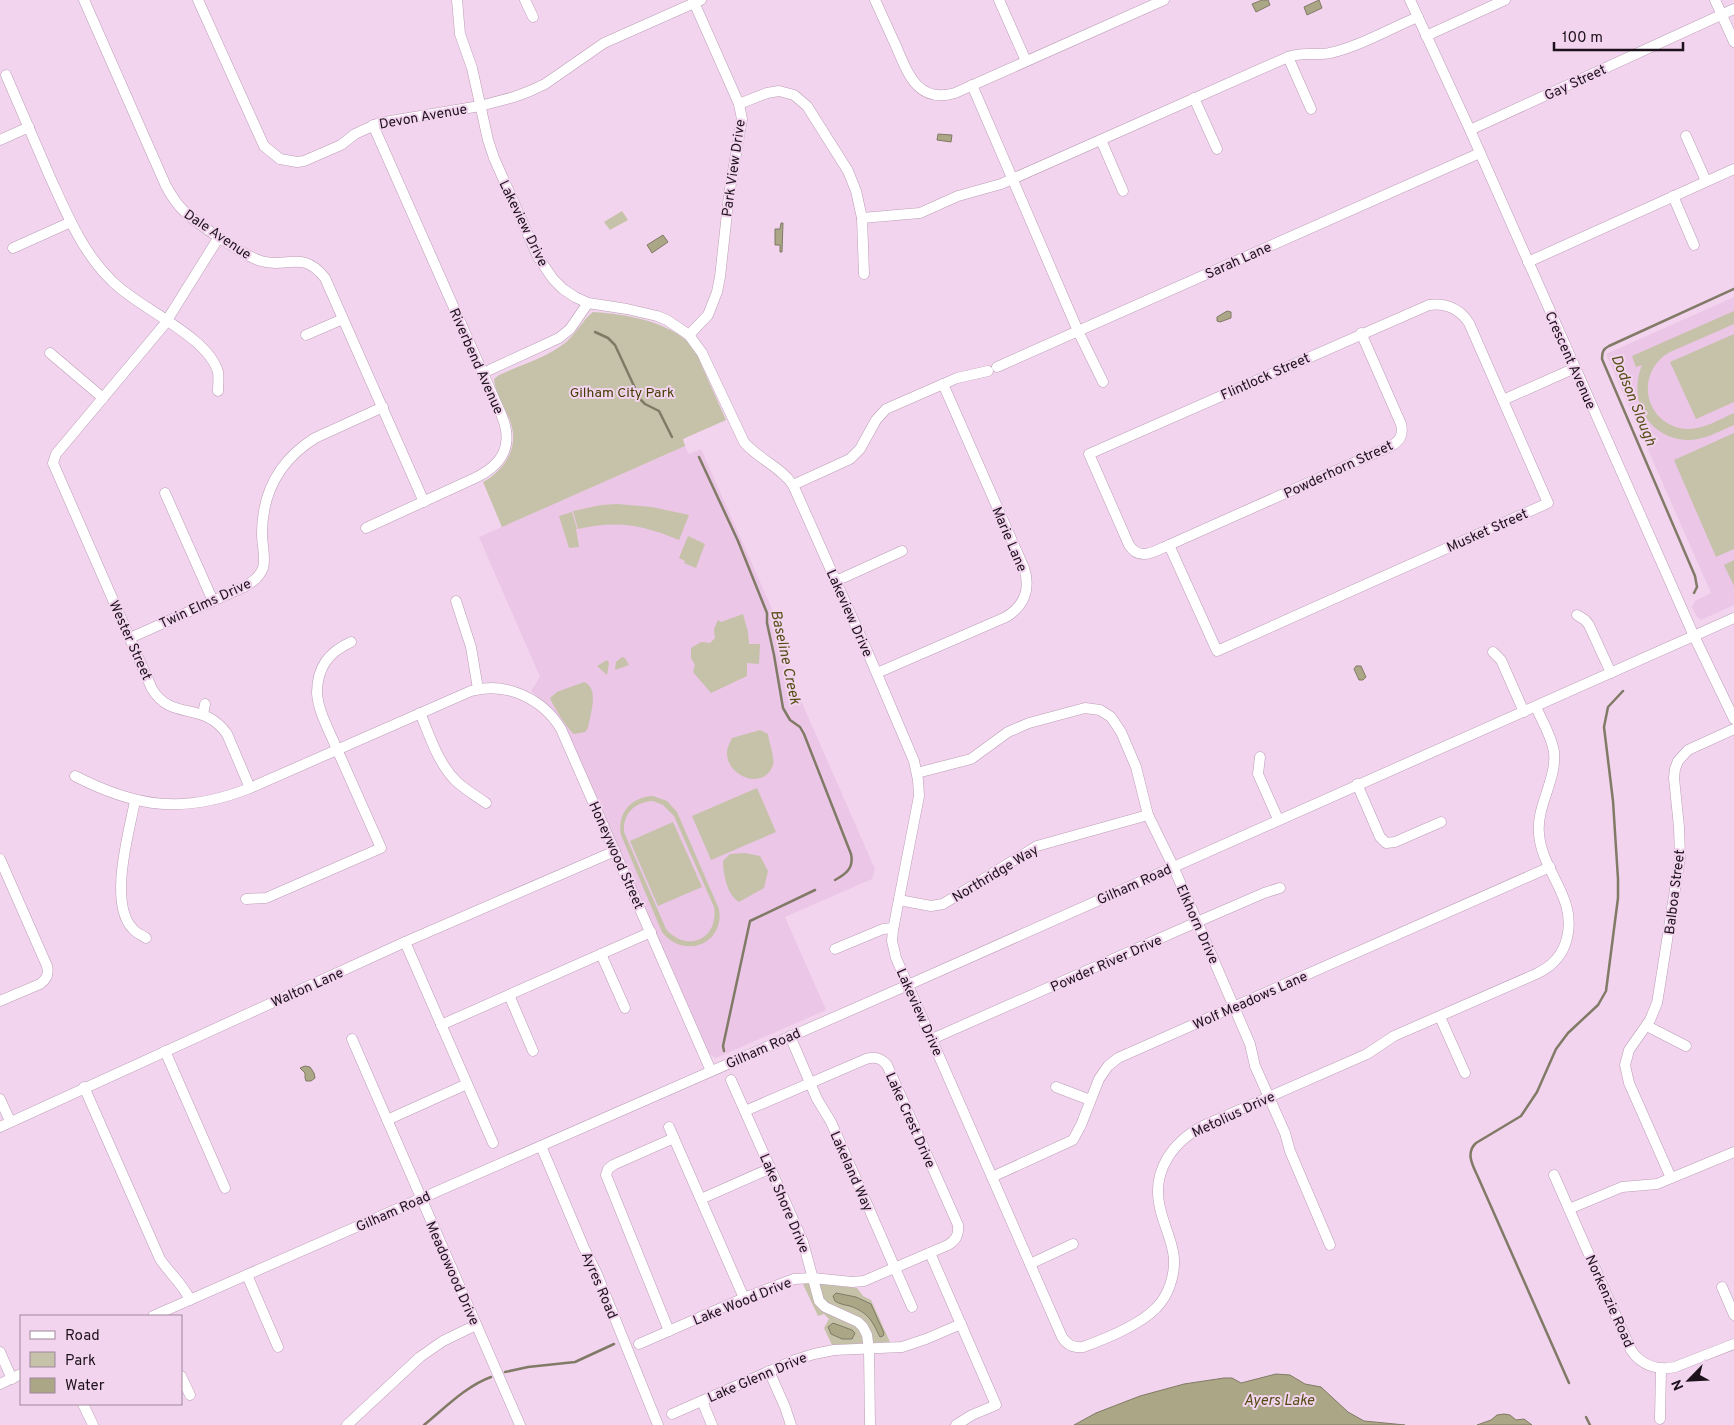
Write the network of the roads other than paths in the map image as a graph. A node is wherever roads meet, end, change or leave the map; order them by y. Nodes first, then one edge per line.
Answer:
1 (198, 0) edge
2 (457, 0) edge
3 (526, 0) edge
4 (875, 0) edge
5 (999, 0) edge
6 (1164, 0) edge
7 (1410, 0) edge
8 (1505, 0) edge
9 (1716, 0) edge
10 (88, 1) edge
11 (696, 1) edge
12 (1734, 9) edge
13 (1722, 15) junction
14 (533, 17) dead end
15 (1418, 17) junction
16 (1426, 36) junction
17 (1734, 42) edge
18 (1288, 56) junction
19 (1026, 61) junction
20 (6, 75) dead end
21 (972, 85) junction
22 (1194, 98) junction
23 (739, 104) junction
24 (480, 106) junction
25 (1310, 109) dead end
26 (373, 126) junction
27 (28, 127) junction
28 (1470, 130) junction
29 (1686, 136) dead end
30 (0, 140) edge
31 (1101, 140) junction
32 (1217, 149) dead end
33 (1480, 153) junction
34 (1734, 169) edge
35 (1012, 179) junction
36 (1706, 181) junction
37 (1123, 191) dead end
38 (1673, 196) junction
39 (862, 218) junction
40 (71, 222) junction
41 (219, 237) junction
42 (1694, 245) dead end
43 (13, 248) dead end
44 (1528, 262) junction
45 (864, 274) dead end
46 (588, 303) junction
47 (1442, 305) joint
48 (343, 319) junction
49 (167, 321) junction
50 (1078, 331) junction
51 (1361, 333) junction
52 (306, 335) dead end
53 (689, 336) junction
54 (50, 353) dead end
55 (1575, 368) junction
56 (483, 373) junction
57 (1103, 382) dead end
58 (943, 384) junction
59 (218, 391) dead end
60 (103, 398) junction
61 (1503, 400) junction
62 (382, 407) junction
63 (1089, 454) joint
64 (793, 485) junction
65 (165, 493) dead end
66 (424, 502) junction
67 (366, 528) dead end
68 (1169, 545) junction
69 (902, 551) dead end
70 (836, 581) junction
71 (213, 600) junction
72 (456, 601) dead end
73 (1578, 615) dead end
74 (1734, 618) edge
75 (1694, 636) junction
76 (130, 638) junction
77 (351, 642) dead end
78 (1493, 652) dead end
79 (877, 673) junction
80 (1611, 673) junction
81 (478, 689) junction
82 (1536, 707) junction
83 (1524, 712) junction
84 (420, 713) junction
85 (1734, 719) edge
86 (1734, 729) edge
87 (337, 749) junction
88 (1260, 757) dead end
89 (917, 773) junction
90 (75, 776) dead end
91 (1357, 784) junction
92 (250, 788) junction
93 (135, 801) junction
94 (486, 803) dead end
95 (1148, 815) junction
96 (1278, 819) junction
97 (1441, 822) dead end
98 (615, 851) junction
99 (0, 859) edge
100 (1173, 866) junction
101 (1550, 867) junction
102 (1280, 888) dead end
103 (246, 899) dead end
104 (899, 900) junction
105 (1197, 922) junction
106 (893, 928) junction
107 (651, 932) junction
108 (146, 938) dead end
109 (405, 942) junction
110 (835, 949) dead end
111 (601, 954) junction
112 (908, 984) junction
113 (508, 995) junction
114 (0, 1001) edge
115 (624, 1008) dead end
116 (1234, 1008) junction
117 (1440, 1017) junction
118 (441, 1025) junction
119 (1647, 1026) junction
120 (790, 1036) junction
121 (352, 1039) dead end
122 (932, 1039) junction
123 (1686, 1046) dead end
124 (165, 1051) junction
125 (533, 1051) dead end
126 (711, 1071) junction
127 (1465, 1073) dead end
128 (732, 1080) dead end
129 (810, 1083) junction
130 (468, 1084) junction
131 (1056, 1087) dead end
132 (84, 1088) junction
133 (1269, 1098) junction
134 (0, 1099) edge
135 (1090, 1100) junction
136 (745, 1111) junction
137 (387, 1120) junction
138 (10, 1122) junction
139 (669, 1126) dead end
140 (0, 1127) edge
141 (674, 1138) junction
142 (493, 1143) dead end
143 (541, 1146) junction
144 (1734, 1152) edge
145 (771, 1168) junction
146 (1554, 1175) dead end
147 (992, 1177) junction
148 (1671, 1178) junction
149 (225, 1188) dead end
150 (421, 1199) junction
151 (701, 1199) junction
152 (1569, 1209) junction
153 (958, 1236) joint
154 (1073, 1244) dead end
155 (1330, 1245) dead end
156 (930, 1253) junction
157 (1030, 1264) junction
158 (896, 1268) junction
159 (247, 1275) junction
160 (813, 1278) junction
161 (1722, 1287) dead end
162 (744, 1298) junction
163 (190, 1300) junction
164 (912, 1307) dead end
165 (157, 1315) edge
166 (1734, 1315) edge
167 (961, 1324) junction
168 (476, 1326) junction
169 (670, 1330) junction
170 (1062, 1337) joint
171 (639, 1344) dead end
172 (1734, 1344) edge
173 (278, 1347) dead end
174 (869, 1349) junction
175 (0, 1352) edge
176 (1661, 1369) junction
177 (769, 1371) junction
178 (16, 1376) edge
179 (182, 1378) edge
180 (0, 1384) edge
181 (190, 1395) dead end
182 (702, 1401) junction
183 (83, 1405) edge
184 (672, 1414) dead end
185 (1660, 1419) dead end
186 (93, 1425) edge
187 (346, 1425) edge
188 (520, 1425) edge
189 (658, 1425) edge
190 (712, 1425) edge
191 (791, 1425) edge
192 (870, 1425) edge
193 (956, 1425) edge

1 - 26 street, Devon Avenue
2 - 24 street, Lakeview Drive
3 - 14 street
4 - 21 street
5 - 19 street
6 - 19 street
7 - 15 street, Crescent Avenue
8 - 16 street
9 - 13 street
10 - 41 street, Dale Avenue
11 - 23 street, Park View Drive
11 - 24 street, Devon Avenue
12 - 13 street, Gay Street
13 - 17 street
13 - 28 street, Gay Street
15 - 16 street, Crescent Avenue
15 - 18 street
16 - 28 street, Crescent Avenue
18 - 22 street
18 - 25 street
19 - 21 street
20 - 27 street
21 - 35 street
22 - 31 street
22 - 32 street
23 - 39 street
23 - 53 street, Park View Drive
24 - 26 street, Devon Avenue
24 - 46 street, Lakeview Drive
26 - 56 street, Riverbend Avenue
27 - 30 street
27 - 40 street
28 - 33 street, Crescent Avenue
29 - 36 street
31 - 35 street
31 - 37 street
33 - 44 street, Crescent Avenue
33 - 50 street, Sarah Lane
34 - 36 street
35 - 39 street
35 - 50 street
36 - 38 street
38 - 42 street
38 - 44 street
39 - 45 street
40 - 43 street
40 - 49 street
41 - 48 street, Dale Avenue
41 - 49 street
44 - 55 street, Crescent Avenue
46 - 53 street, Lakeview Drive
46 - 56 street
47 - 51 street, Flintlock Street
47 - 61 street, Musket Street
48 - 52 street
48 - 62 street, Dale Avenue
49 - 59 street
49 - 60 street
50 - 57 street
50 - 58 street, Sarah Lane
51 - 63 street, Flintlock Street
51 - 68 street, Powderhorn Street
53 - 64 street, Lakeview Drive
54 - 60 street
55 - 61 street
55 - 75 street, Crescent Avenue
56 - 66 street, Riverbend Avenue
58 - 64 street, Sarah Lane
58 - 79 street, Marie Lane
60 - 76 street, Wester Street
61 - 68 street, Musket Street
62 - 66 street, Dale Avenue
62 - 71 street, Twin Elms Drive
63 - 68 street, Powderhorn Street
64 - 70 street, Lakeview Drive
65 - 71 street
66 - 67 street, Riverbend Avenue
69 - 70 street
70 - 79 street, Lakeview Drive
71 - 76 street, Twin Elms Drive
72 - 81 street
73 - 80 street
74 - 75 street, Gilham Road
75 - 80 street, Gilham Road
75 - 85 street, Crescent Avenue
76 - 92 street, Wester Street
77 - 87 street
78 - 83 street
79 - 89 street, Lakeview Drive
80 - 82 street, Gilham Road
81 - 84 street, Honeywood Street
81 - 98 street, Honeywood Street
82 - 83 street, Gilham Road
82 - 101 street, Metolius Drive
83 - 91 street, Gilham Road
84 - 87 street, Honeywood Street
84 - 94 street
86 - 119 street, Balboa Street
87 - 92 street, Honeywood Street
87 - 103 street
88 - 96 street
89 - 95 street, Elkhorn Drive
89 - 104 street, Lakeview Drive
90 - 93 street, Honeywood Street
91 - 96 street, Gilham Road
91 - 97 street
92 - 93 street, Honeywood Street
93 - 108 street
95 - 100 street, Elkhorn Drive
95 - 104 street, Northridge Way
96 - 100 street, Gilham Road
98 - 107 street, Honeywood Street
98 - 109 street, Walton Lane
99 - 114 street
100 - 105 street, Elkhorn Drive
100 - 112 street, Gilham Road
101 - 116 street, Wolf Meadows Lane
101 - 117 street, Metolius Drive
102 - 105 street, Powder River Drive
104 - 106 street, Lakeview Drive
105 - 116 street, Elkhorn Drive
105 - 122 street, Powder River Drive
106 - 110 street
106 - 112 street, Lakeview Drive
107 - 111 street
107 - 126 street, Honeywood Street
109 - 118 street
109 - 124 street, Walton Lane
111 - 113 street
111 - 115 street
112 - 120 street, Gilham Road
112 - 122 street, Lakeview Drive
113 - 118 street
113 - 125 street
116 - 133 street, Elkhorn Drive
116 - 135 street, Wolf Meadows Lane
117 - 127 street
117 - 133 street, Metolius Drive
118 - 130 street
119 - 123 street
119 - 148 street, Balboa Street
120 - 126 street, Gilham Road
120 - 129 street, Lakeland Way
121 - 137 street, Meadowood Drive
122 - 147 street, Lakeview Drive
124 - 132 street, Walton Lane
124 - 149 street
126 - 143 street, Gilham Road
128 - 136 street, Lake Shore Drive
129 - 136 street, Lake Crest Drive
129 - 153 street, Lake Crest Drive
129 - 158 street, Lakeland Way
130 - 137 street
130 - 142 street
131 - 135 street
132 - 138 street, Walton Lane
132 - 163 street
133 - 155 street, Elkhorn Drive
133 - 170 street, Metolius Drive
134 - 138 street
135 - 147 street, Wolf Meadows Lane
136 - 145 street, Lake Shore Drive
137 - 150 street, Meadowood Drive
138 - 140 street, Walton Lane
139 - 141 street
141 - 151 street
141 - 169 street
143 - 150 street, Gilham Road
143 - 189 street, Ayres Road
144 - 148 street
145 - 151 street
145 - 160 street, Lake Shore Drive
146 - 152 street, Norkenzie Road
147 - 157 street, Lakeview Drive
148 - 152 street
150 - 159 street, Gilham Road
150 - 168 street, Meadowood Drive
151 - 162 street
152 - 176 street, Norkenzie Road
153 - 156 street, Lake Wood Drive
154 - 157 street
156 - 158 street, Lake Wood Drive
156 - 167 street
157 - 170 street, Lakeview Drive
158 - 160 street, Lake Wood Drive
158 - 164 street, Lakeland Way
159 - 163 street, Gilham Road
159 - 173 street
160 - 162 street, Lake Wood Drive
160 - 174 street, Lake Shore Drive
161 - 166 street
162 - 169 street, Lake Wood Drive
163 - 165 street, Gilham Road
167 - 174 street, Lake Glenn Drive
167 - 193 street
168 - 187 street
168 - 188 street, Meadowood Drive
169 - 171 street, Lake Wood Drive
172 - 176 street
174 - 177 street, Lake Glenn Drive
174 - 192 street, Lake Shore Drive
175 - 178 street
176 - 185 street
177 - 182 street, Lake Glenn Drive
177 - 191 street
178 - 180 street
179 - 181 street
182 - 184 street, Lake Glenn Drive
182 - 190 street
183 - 186 street

